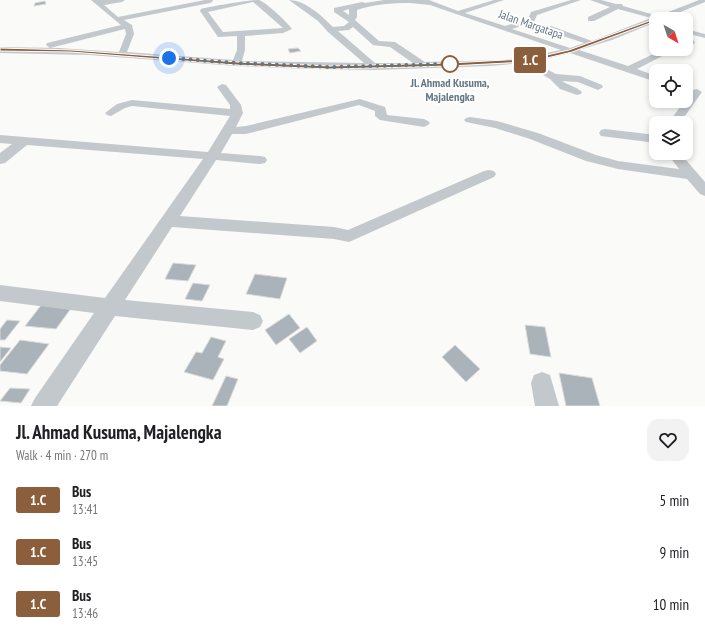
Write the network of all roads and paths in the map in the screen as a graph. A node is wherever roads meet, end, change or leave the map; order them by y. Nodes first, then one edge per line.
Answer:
1 (122, 0) edge
2 (251, 0) edge
3 (255, 0) edge
4 (292, 0) edge
5 (378, 0) edge
6 (501, 0) edge
7 (578, 0) edge
8 (593, 0) edge
9 (705, 0) edge
10 (427, 1) edge
11 (97, 2) edge
12 (205, 2) edge
13 (626, 3) dead end
14 (617, 6) junction
15 (350, 8) junction
16 (209, 9) junction
17 (676, 12) edge
18 (458, 13) junction
19 (343, 14) junction
20 (649, 17) edge
21 (117, 19) junction
22 (321, 19) junction
23 (591, 19) dead end
24 (352, 22) junction
25 (649, 22) edge
26 (131, 26) junction
27 (329, 28) junction
28 (506, 28) junction
29 (548, 28) dead end
30 (693, 33) edge
31 (241, 35) junction
32 (705, 36) edge
33 (591, 43) junction
34 (0, 50) edge
35 (33, 50) junction
36 (570, 51) junction
37 (122, 54) junction
38 (655, 56) edge
39 (525, 61) junction
40 (237, 63) junction
41 (423, 65) junction
42 (374, 67) junction
43 (628, 70) junction
44 (554, 77) junction
45 (649, 77) edge
46 (222, 87) dead end
47 (598, 87) dead end
48 (696, 91) edge
49 (577, 92) dead end
50 (111, 113) dead end
51 (237, 113) junction
52 (679, 116) edge
53 (470, 120) dead end
54 (424, 123) dead end
55 (228, 131) junction
56 (605, 133) dead end
57 (649, 138) edge
58 (0, 139) edge
59 (25, 140) junction
60 (212, 156) junction
61 (0, 160) edge
62 (260, 160) dead end
63 (678, 160) edge
64 (489, 174) dead end
65 (690, 175) junction
66 (705, 192) edge
67 (168, 221) junction
68 (0, 293) edge
69 (110, 307) junction
70 (253, 321) dead end
71 (542, 383) dead end
72 (43, 406) edge
73 (547, 406) edge

1 - 11 street
2 - 16 street
3 - 31 street
4 - 22 street
5 - 15 street
6 - 18 street, Jalan Margatapa
7 - 28 street
8 - 14 street
9 - 17 street
10 - 15 street
10 - 18 street
11 - 21 street
12 - 16 street
12 - 21 street
13 - 14 street
14 - 20 street
14 - 23 street
15 - 19 street
15 - 24 street
16 - 31 street
18 - 28 street, Jalan Margatapa
19 - 22 street
19 - 24 street
21 - 26 street
22 - 27 street
24 - 27 street
24 - 41 street
25 - 33 street
26 - 35 street
26 - 37 street
27 - 42 street
28 - 36 street, Jalan Margatapa
29 - 33 street
30 - 32 street
31 - 40 street
33 - 36 street
34 - 35 street
35 - 37 street
36 - 39 street
36 - 43 street, Jalan Margatapa
37 - 40 street
38 - 43 street
39 - 41 street
39 - 44 street
40 - 42 street
41 - 42 street
43 - 45 street, Jalan Margatapa
44 - 47 street
44 - 49 street
46 - 51 street
48 - 52 street
50 - 51 street
51 - 55 street
53 - 65 street
54 - 55 street
55 - 60 street
56 - 57 street
58 - 59 street
59 - 60 street
59 - 61 street
60 - 62 street
60 - 67 street
63 - 65 street
64 - 67 street
65 - 66 street
67 - 69 street
68 - 69 street
69 - 70 street
69 - 72 street
71 - 73 street

